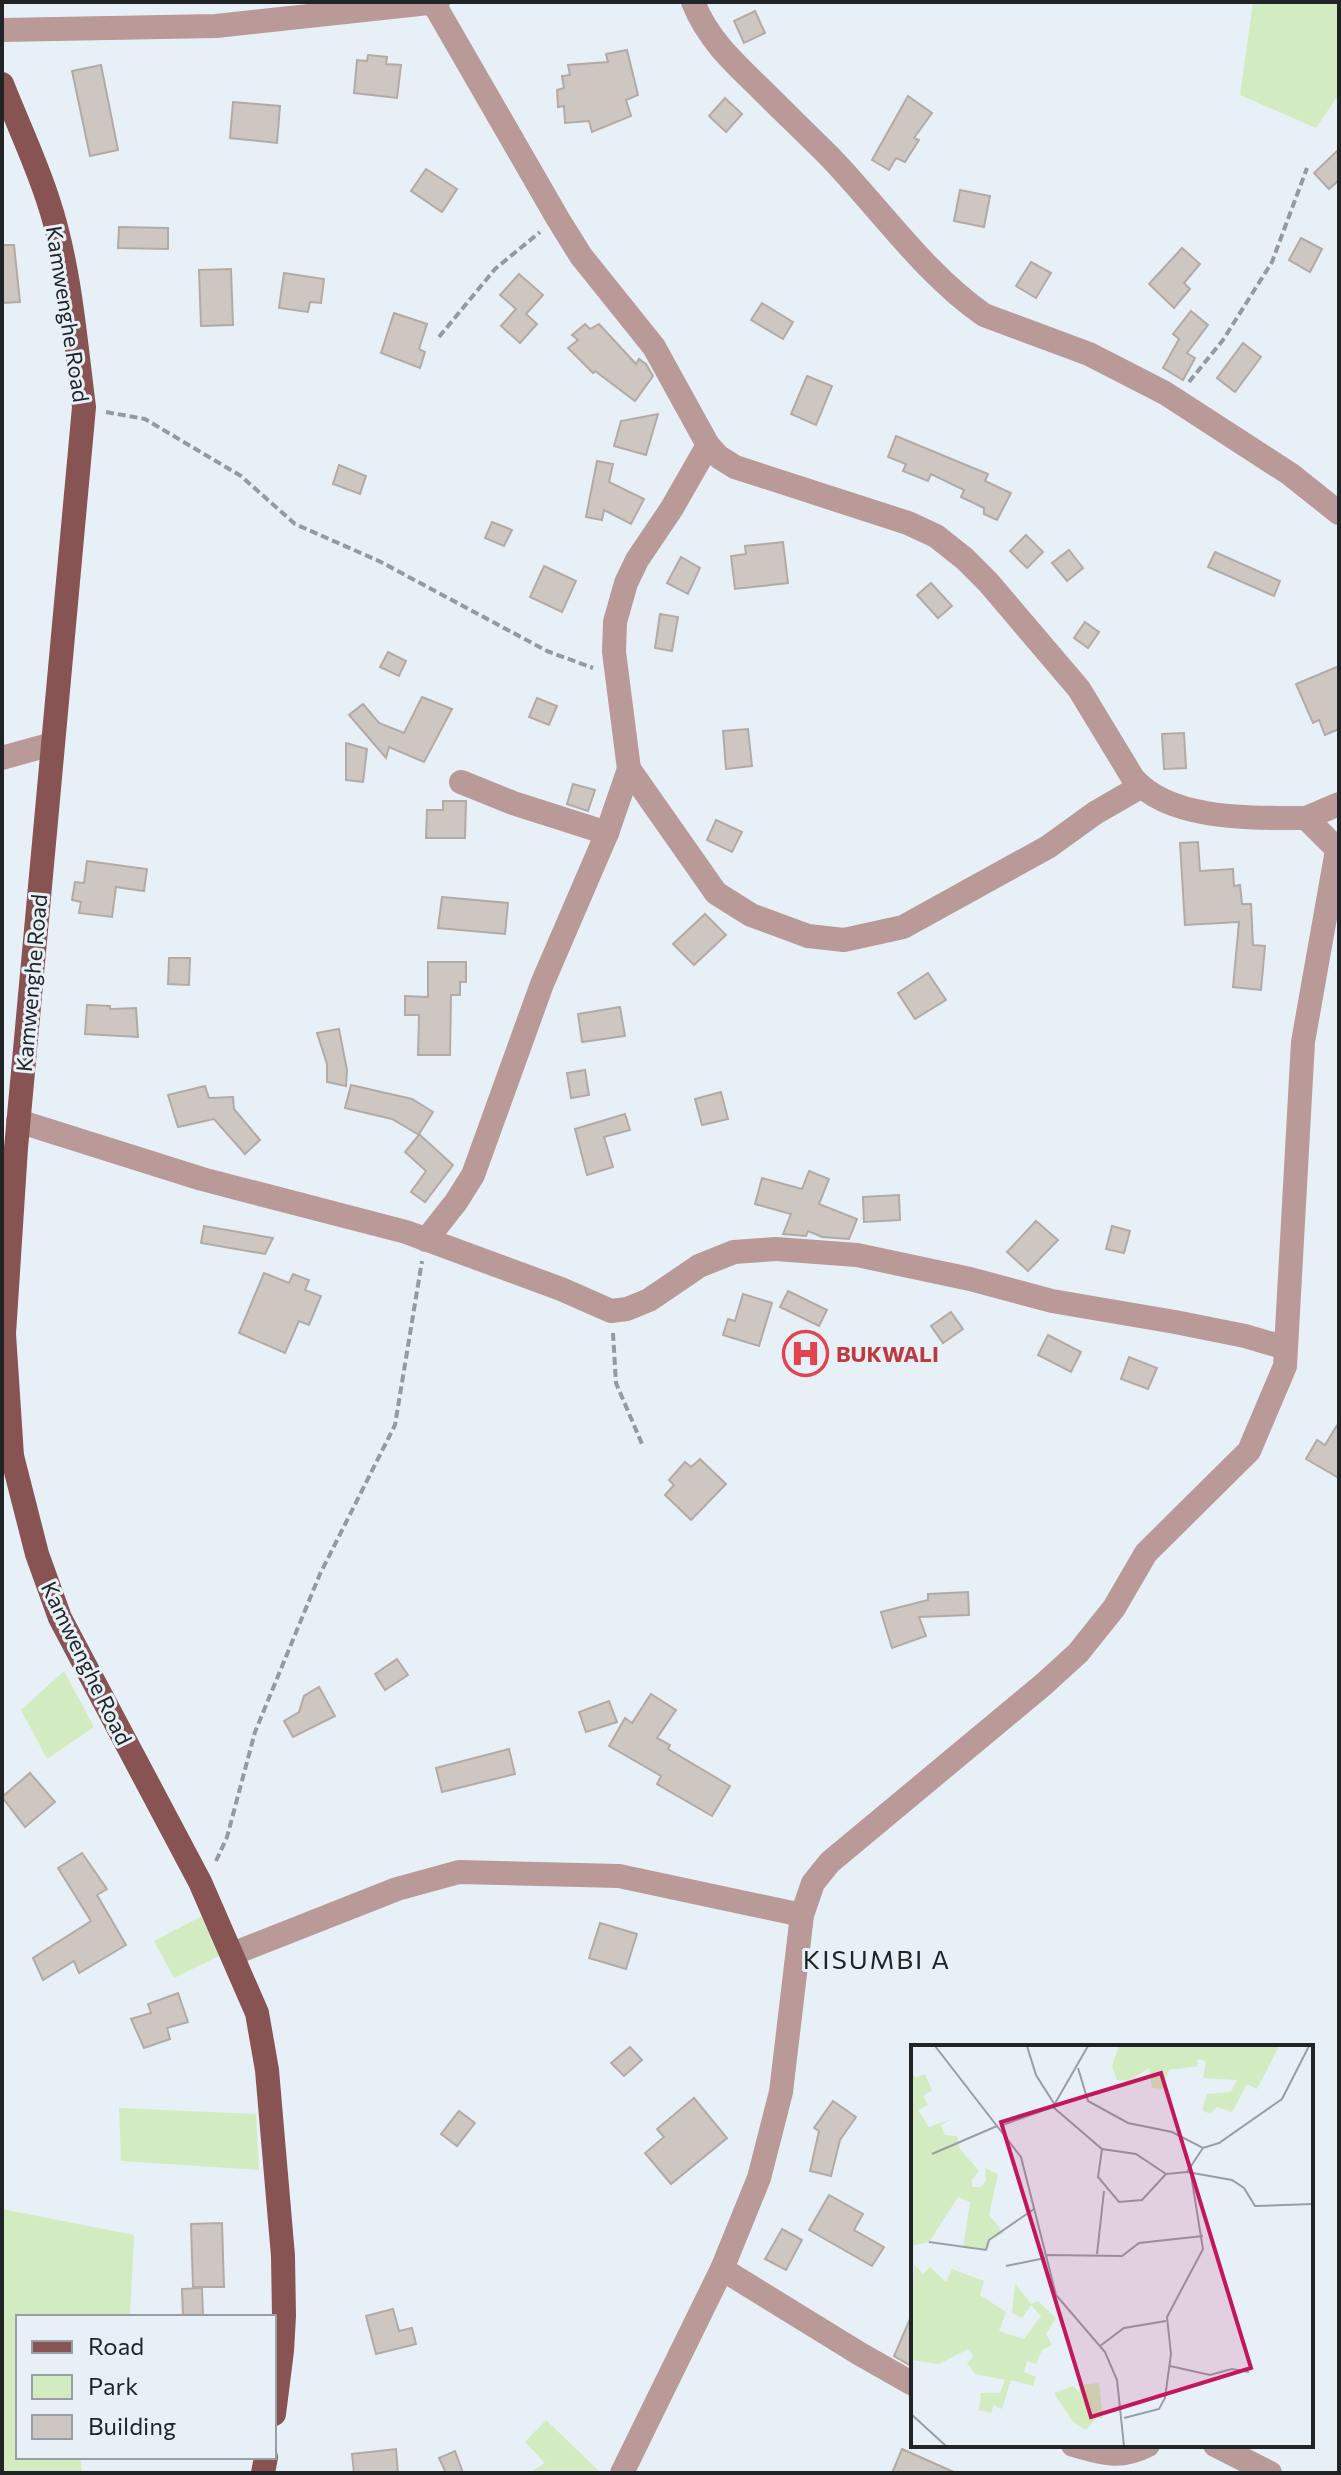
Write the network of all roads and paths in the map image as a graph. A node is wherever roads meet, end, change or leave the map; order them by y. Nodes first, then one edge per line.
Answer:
1 (693, 2) edge
2 (436, 3) edge
3 (2, 30) edge
4 (2, 84) edge
5 (1307, 168) dead end
6 (558, 219) junction
7 (439, 337) dead end
8 (1175, 400) junction
9 (84, 407) junction
10 (708, 445) junction
11 (1339, 513) edge
12 (616, 676) junction
13 (52, 744) junction
14 (2, 758) edge
15 (629, 769) junction
16 (461, 782) dead end
17 (1140, 787) junction
18 (1339, 804) edge
19 (1306, 818) junction
20 (607, 833) junction
21 (1338, 851) edge
22 (18, 1121) junction
23 (9, 1147) edge
24 (426, 1240) junction
25 (611, 1311) junction
26 (1286, 1348) junction
27 (642, 1444) dead end
28 (200, 1882) junction
29 (802, 1915) junction
30 (232, 1954) junction
31 (722, 2269) junction
32 (911, 2383) edge
33 (276, 2404) edge
34 (1081, 2447) edge
35 (1144, 2447) edge
36 (1219, 2447) edge
37 (622, 2473) edge
38 (1270, 2473) edge

1 - 8 street
2 - 3 street
2 - 6 street
4 - 9 main road, Kamwenghe Road
5 - 8 path
6 - 7 path
6 - 10 street
8 - 11 street
9 - 12 path
9 - 13 main road, Kamwenghe Road
10 - 12 street
10 - 17 street
12 - 15 street
13 - 14 street
13 - 22 main road, Kamwenghe Road
15 - 17 street
15 - 20 street
16 - 20 street
17 - 19 street
18 - 19 street
19 - 21 street
20 - 24 street
21 - 26 street
22 - 23 main road, Kamwenghe Road
22 - 24 street
23 - 28 main road, Kamwenghe Road
24 - 25 street
24 - 28 path
25 - 26 street
25 - 27 path
26 - 29 street
28 - 30 main road, Kamwenghe Road
29 - 30 street
29 - 31 street
30 - 33 main road, Kamwenghe Road
31 - 32 street
31 - 37 street
34 - 35 street
36 - 38 street

